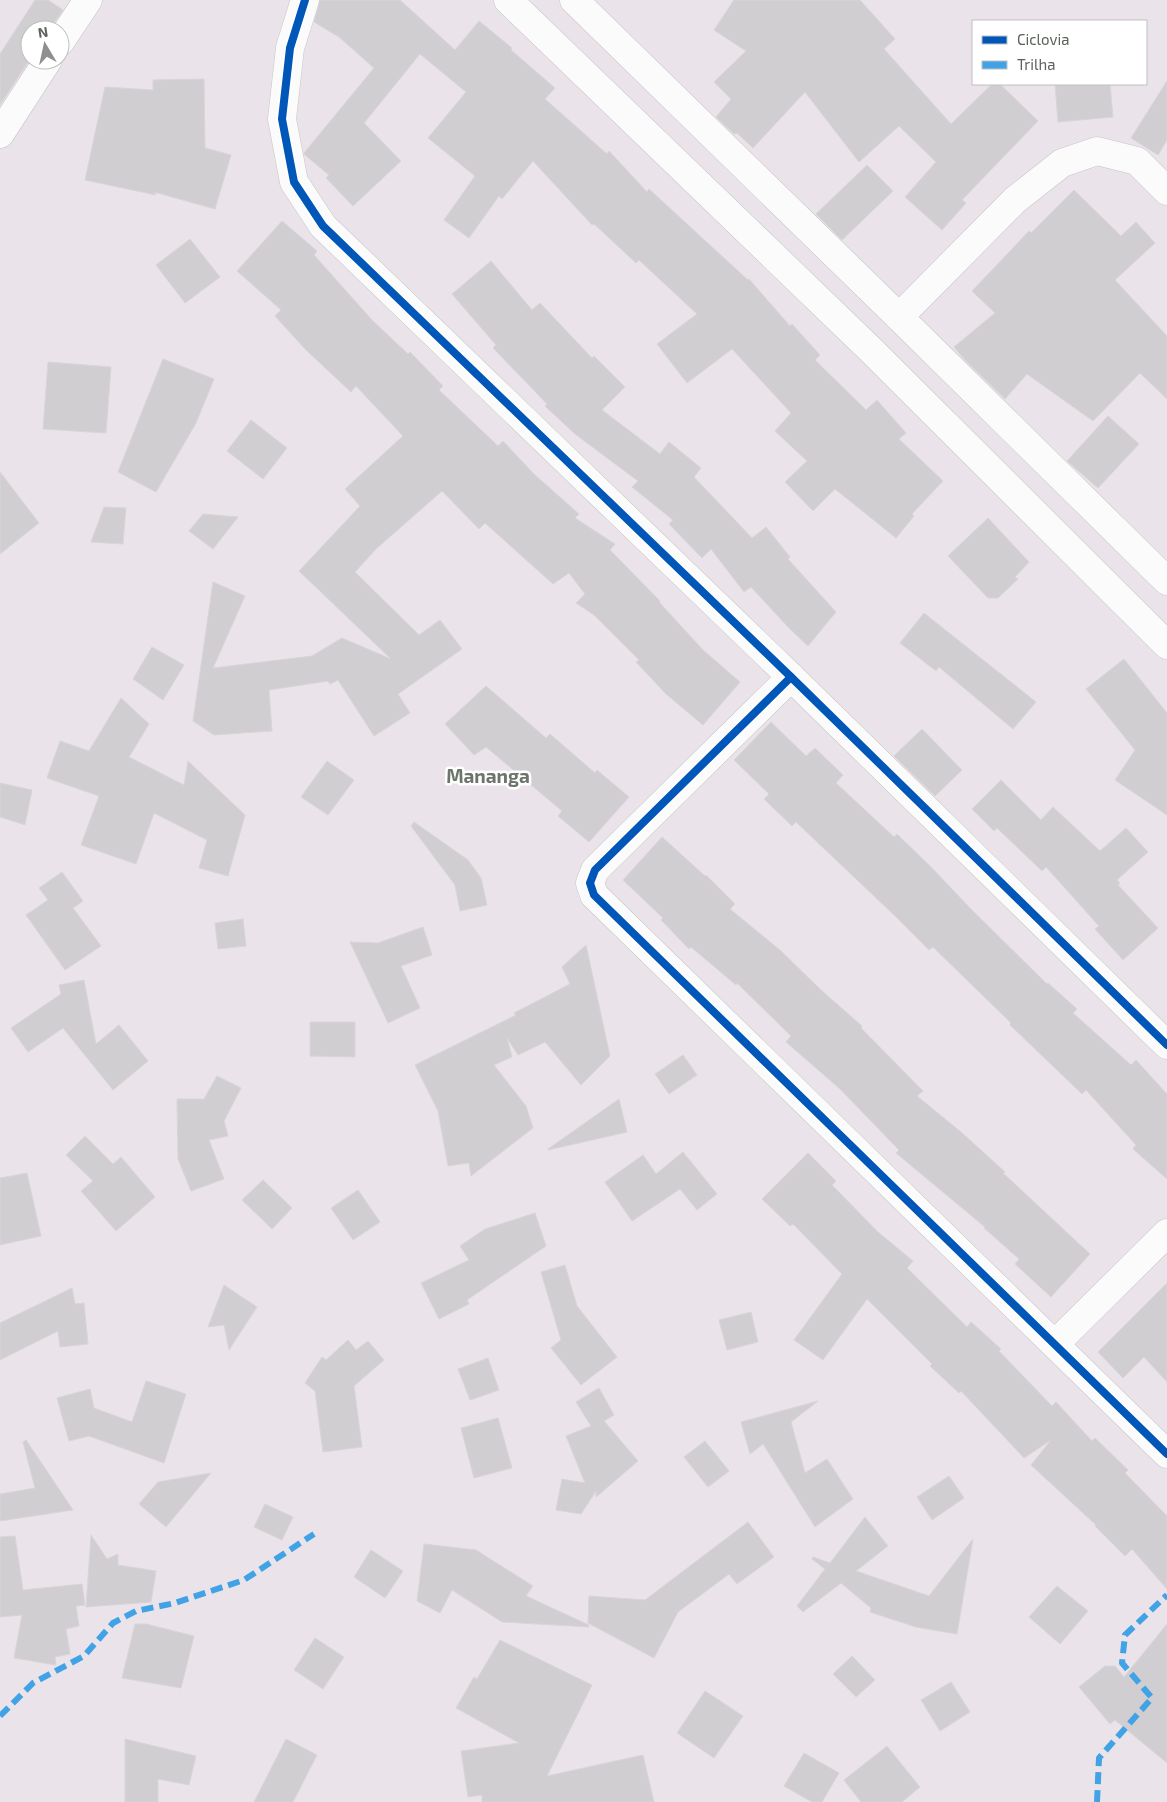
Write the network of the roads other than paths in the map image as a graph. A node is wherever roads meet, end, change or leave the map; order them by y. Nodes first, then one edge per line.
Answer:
1 (88, 0) edge
2 (305, 0) edge
3 (508, 0) edge
4 (574, 0) edge
5 (70, 27) edge
6 (42, 70) edge
7 (0, 134) edge
8 (1167, 190) edge
9 (899, 317) junction
10 (1167, 581) edge
11 (1167, 645) edge
12 (791, 677) junction
13 (1167, 1045) edge
14 (1167, 1232) edge
15 (1055, 1344) junction
16 (1167, 1454) edge

1 - 5 street
2 - 12 street
3 - 11 street
4 - 9 street
6 - 7 street
8 - 9 street
9 - 10 street
12 - 13 street
12 - 15 street
14 - 15 street
15 - 16 street

